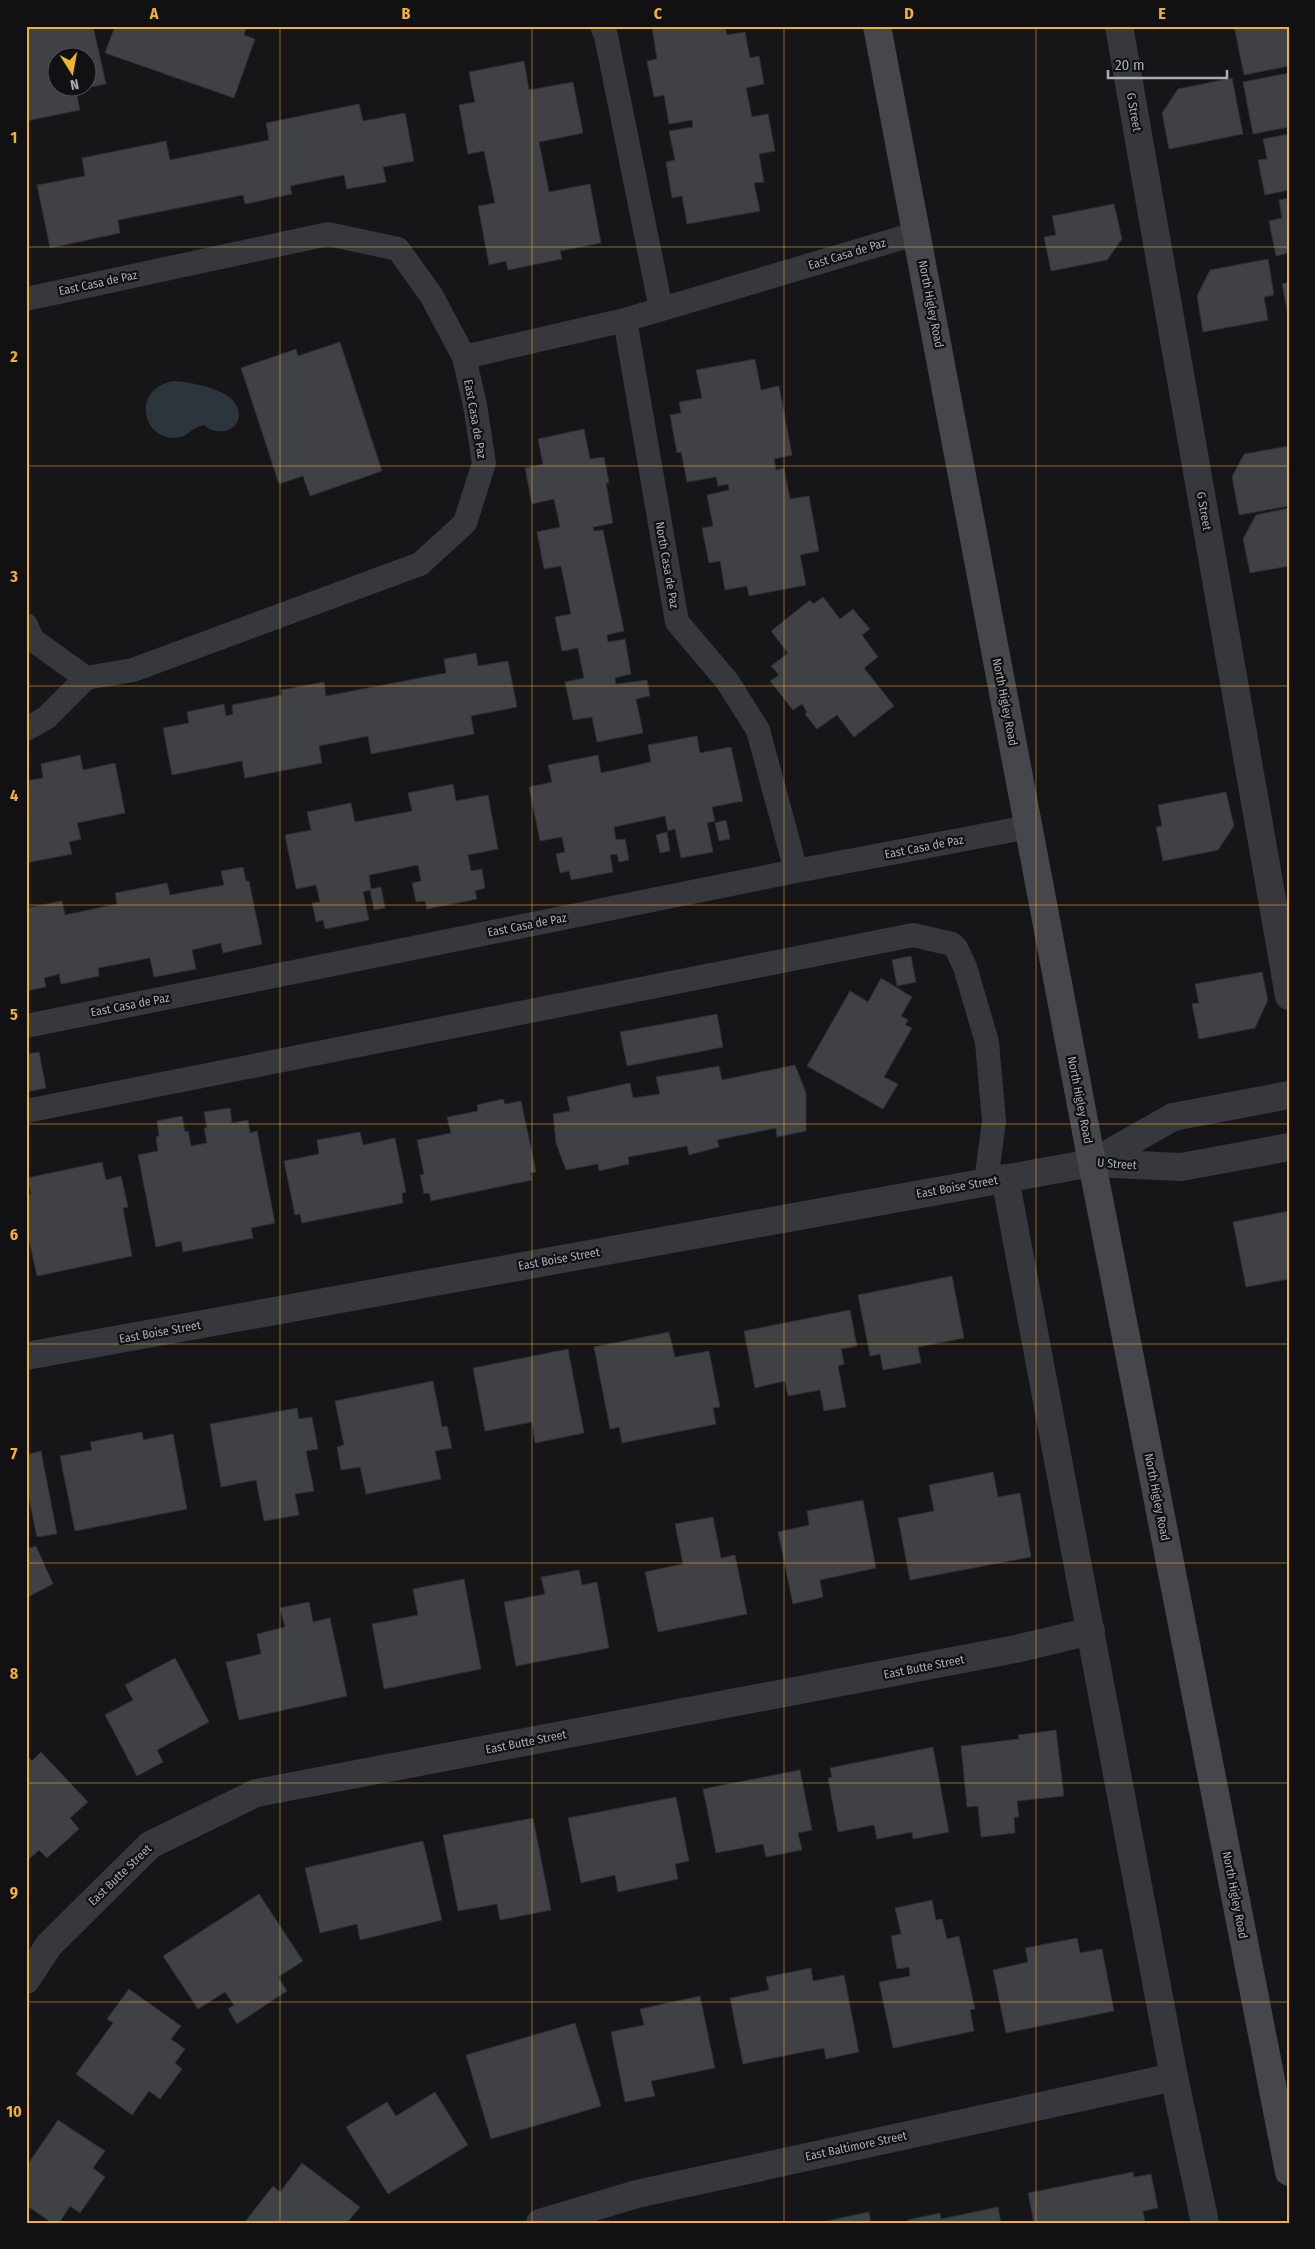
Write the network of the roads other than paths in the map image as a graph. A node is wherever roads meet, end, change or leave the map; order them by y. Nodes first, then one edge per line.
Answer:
1 (602, 26) edge
2 (878, 26) edge
3 (1119, 26) edge
4 (918, 233) junction
5 (26, 299) edge
6 (661, 310) junction
7 (625, 320) junction
8 (464, 357) junction
9 (26, 625) edge
10 (86, 678) junction
11 (26, 728) edge
12 (1028, 827) junction
13 (796, 871) junction
14 (1289, 996) edge
15 (26, 1026) edge
16 (1289, 1095) edge
17 (26, 1111) edge
18 (1289, 1147) edge
19 (1092, 1163) junction
20 (996, 1180) junction
21 (26, 1356) edge
22 (1091, 1631) junction
23 (26, 1980) edge
24 (1174, 2077) junction
25 (1289, 2172) edge
26 (540, 2223) edge
27 (1205, 2223) edge

1 - 6 lane
2 - 4 main road, North Higley Road
3 - 14 street, G Street
4 - 6 lane, East Casa de Paz
4 - 12 main road, North Higley Road
5 - 8 lane, East Casa de Paz
6 - 7 lane, East Casa de Paz
7 - 8 lane, East Casa de Paz
7 - 13 lane, North Casa de Paz
8 - 10 lane, East Casa de Paz
9 - 10 lane
10 - 11 lane
12 - 13 lane, East Casa de Paz
12 - 19 main road, North Higley Road
13 - 15 lane, East Casa de Paz
16 - 19 street, U Street
17 - 20 lane
18 - 19 street, U Street
19 - 20 street, East Boise Street
19 - 25 main road, North Higley Road
20 - 21 street, East Boise Street
20 - 22 street
22 - 23 street, East Butte Street
22 - 24 street
24 - 26 street, East Baltimore Street
24 - 27 street

